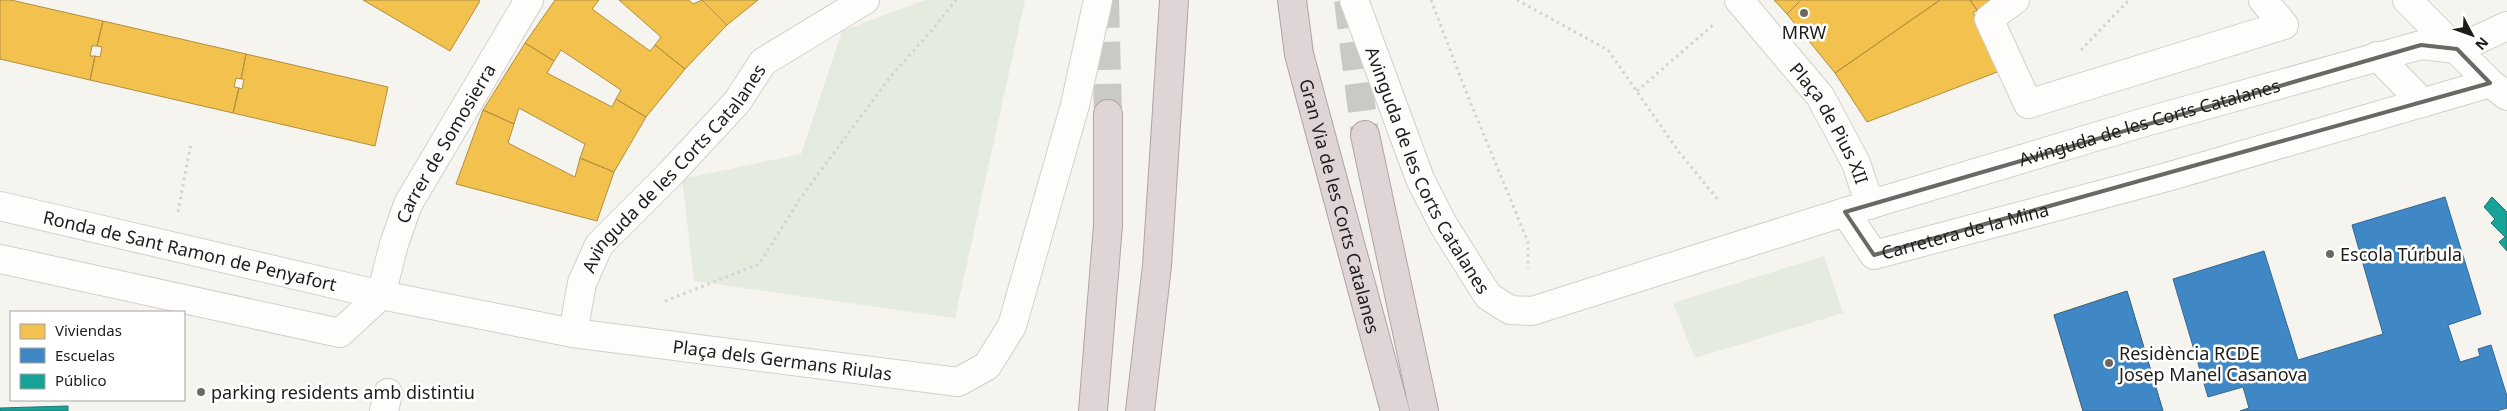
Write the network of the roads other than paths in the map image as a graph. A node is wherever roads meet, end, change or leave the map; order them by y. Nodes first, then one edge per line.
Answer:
1 (529, 0) edge
2 (865, 0) edge
3 (1098, 0) edge
4 (1174, 0) edge
5 (1292, 0) edge
6 (1354, 0) edge
7 (1740, 0) edge
8 (2014, 0) edge
9 (2263, 0) edge
10 (2407, 0) edge
11 (2507, 26) edge
12 (2457, 49) junction
13 (2377, 56) junction
14 (2498, 90) edge
15 (2423, 104) junction
16 (1108, 114) tunnel mouth
17 (1364, 134) tunnel mouth
18 (0, 206) edge
19 (1858, 208) junction
20 (0, 259) edge
21 (381, 295) junction
22 (573, 333) junction
23 (1093, 411) edge
24 (1140, 411) edge
25 (1395, 411) edge
26 (1424, 411) edge

1 - 21 street, Carrer de Somosierra
2 - 22 street, Avinguda de les Corts Catalanes
3 - 22 street, Plaça dels Germans Riulas
4 - 24 highway
5 - 25 highway, Gran Via de les Corts Catalanes
6 - 19 street, Avinguda de les Corts Catalanes
7 - 19 street, Plaça de Pius XII
8 - 9 street
10 - 12 street
11 - 12 street
12 - 13 street, Avinguda de les Corts Catalanes
12 - 14 street
13 - 15 street
13 - 19 street, Avinguda de les Corts Catalanes
14 - 15 street, Carretera de la Mina
15 - 19 street, Carretera de la Mina
16 - 23 highway
17 - 26 highway
18 - 21 street, Ronda de Sant Ramon de Penyafort
20 - 21 street
21 - 22 street, Ronda de Sant Ramon de Penyafort

